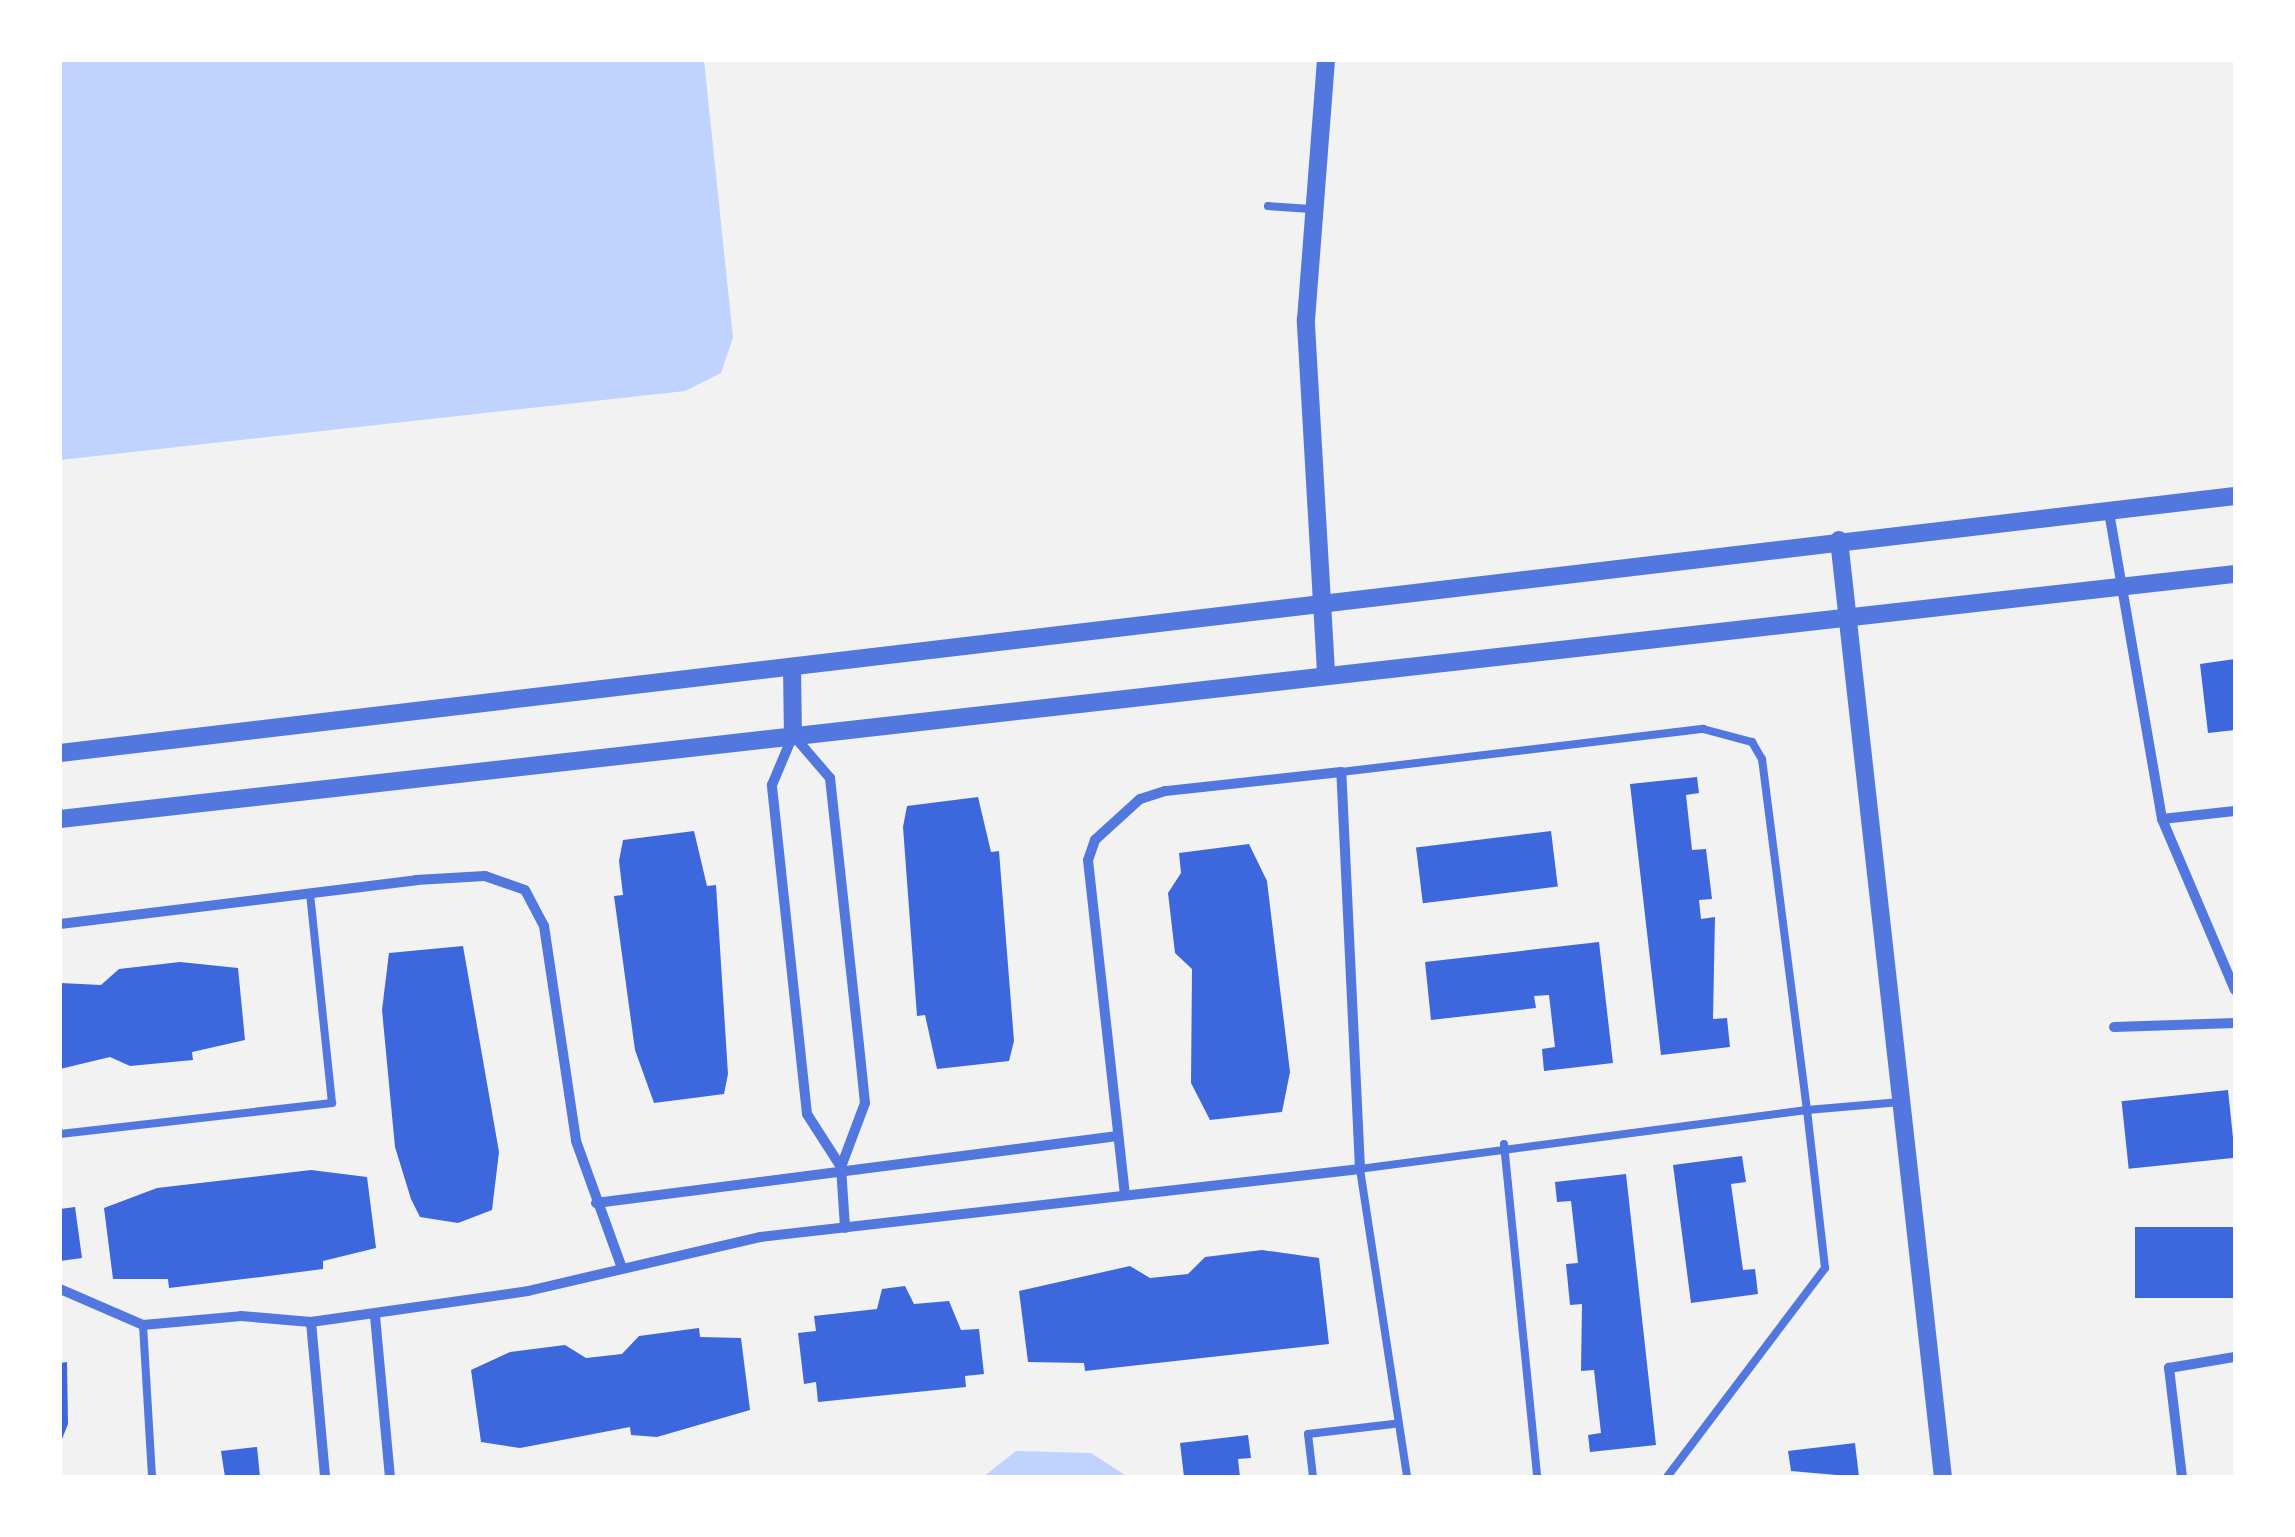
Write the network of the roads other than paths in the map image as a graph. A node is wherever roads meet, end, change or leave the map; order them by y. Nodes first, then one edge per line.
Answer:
1 (1326, 60) edge
2 (1268, 206) dead end
3 (1311, 209) junction
4 (2235, 496) edge
5 (2109, 512) junction
6 (1839, 540) junction
7 (2235, 574) edge
8 (2121, 586) junction
9 (1324, 602) junction
10 (1846, 614) junction
11 (792, 667) junction
12 (1326, 672) junction
13 (793, 735) junction
14 (60, 752) edge
15 (1341, 772) junction
16 (2235, 811) edge
17 (61, 816) edge
18 (2162, 819) junction
19 (310, 894) junction
20 (60, 924) edge
21 (2235, 990) edge
22 (2235, 1023) edge
23 (2114, 1027) dead end
24 (1902, 1102) junction
25 (1807, 1110) junction
26 (60, 1134) edge
27 (1118, 1136) junction
28 (1504, 1144) junction
29 (841, 1166) junction
30 (1360, 1169) junction
31 (1125, 1194) junction
32 (596, 1203) junction
33 (845, 1228) junction
34 (622, 1268) junction
35 (60, 1289) edge
36 (375, 1316) junction
37 (311, 1322) junction
38 (143, 1325) junction
39 (2235, 1357) edge
40 (1393, 1424) junction
41 (152, 1477) edge
42 (325, 1477) edge
43 (390, 1477) edge
44 (1313, 1477) edge
45 (1407, 1477) edge
46 (1537, 1477) edge
47 (1667, 1477) edge
48 (1943, 1477) edge
49 (2182, 1477) edge

1 - 3 street
2 - 3 lane
3 - 9 street
4 - 5 street
5 - 6 street
5 - 8 street
6 - 9 street
6 - 10 street
7 - 8 street
8 - 10 street
8 - 18 street
9 - 11 street
9 - 12 street
10 - 12 street
10 - 24 street
11 - 13 street
11 - 14 street
12 - 13 street
13 - 17 street
13 - 29 street
13 - 29 street
15 - 25 lane
15 - 27 street
15 - 30 street
16 - 18 street
18 - 21 street
19 - 20 street
19 - 26 lane
19 - 32 street
22 - 23 street
24 - 25 lane
24 - 48 street
25 - 28 lane
25 - 47 lane
27 - 29 street
27 - 31 street
28 - 30 lane
28 - 46 lane
29 - 32 street
29 - 33 street
30 - 31 street
30 - 40 lane
31 - 33 street
32 - 34 street
33 - 34 street
34 - 36 street
35 - 38 street
36 - 37 street
36 - 43 street
37 - 38 street
37 - 42 street
38 - 41 lane
39 - 49 street
40 - 44 lane
40 - 45 lane

